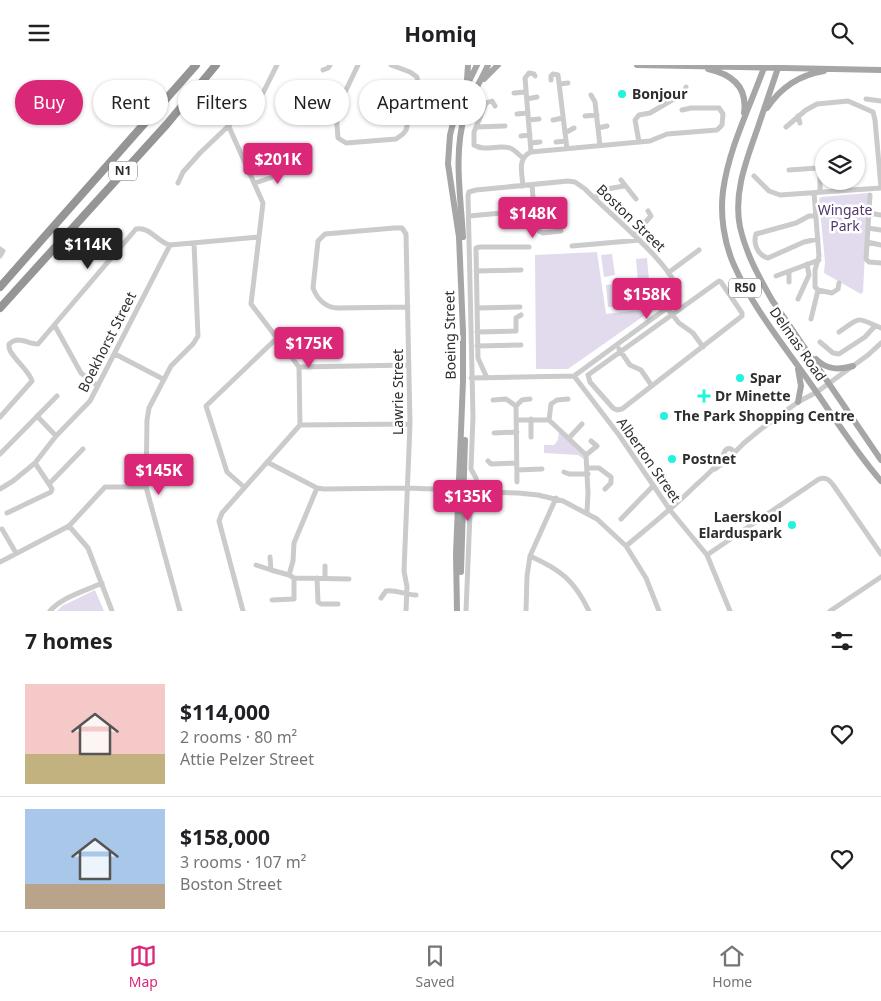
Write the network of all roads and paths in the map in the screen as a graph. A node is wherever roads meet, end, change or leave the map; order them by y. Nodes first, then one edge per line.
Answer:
1 (196, 65) edge
2 (216, 65) edge
3 (277, 65) edge
4 (330, 65) edge
5 (358, 65) edge
6 (391, 65) edge
7 (468, 65) edge
8 (477, 65) edge
9 (488, 65) edge
10 (498, 65) edge
11 (637, 65) edge
12 (697, 66) junction
13 (765, 66) edge
14 (778, 66) edge
15 (840, 69) junction
16 (323, 70) dead end
17 (881, 70) edge
18 (535, 76) dead end
19 (467, 80) edge
20 (470, 80) edge
21 (480, 80) edge
22 (481, 80) edge
23 (551, 80) dead end
24 (568, 83) dead end
25 (560, 84) junction
26 (686, 87) dead end
27 (526, 92) junction
28 (514, 93) dead end
29 (591, 95) dead end
30 (537, 97) dead end
31 (527, 99) junction
32 (866, 99) dead end
33 (881, 103) edge
34 (495, 106) dead end
35 (682, 110) dead end
36 (873, 112) junction
37 (528, 113) junction
38 (518, 114) dead end
39 (597, 115) junction
40 (762, 115) junction
41 (585, 116) dead end
42 (798, 116) junction
43 (539, 119) dead end
44 (563, 119) junction
45 (529, 120) junction
46 (553, 120) dead end
47 (800, 123) dead end
48 (453, 125) edge
49 (463, 125) edge
50 (505, 126) dead end
51 (607, 126) dead end
52 (741, 126) junction
53 (229, 127) junction
54 (476, 127) junction
55 (786, 127) dead end
56 (574, 128) dead end
57 (598, 128) junction
58 (565, 133) junction
59 (530, 135) junction
60 (521, 136) dead end
61 (566, 141) junction
62 (540, 142) dead end
63 (556, 142) dead end
64 (639, 142) junction
65 (531, 143) junction
66 (600, 146) junction
67 (567, 149) junction
68 (531, 152) junction
69 (523, 158) junction
70 (293, 167) dead end
71 (789, 170) dead end
72 (754, 175) dead end
73 (621, 180) dead end
74 (178, 183) dead end
75 (255, 183) junction
76 (532, 185) junction
77 (523, 186) junction
78 (624, 186) junction
79 (881, 187) edge
80 (820, 192) junction
81 (814, 193) junction
82 (468, 195) joint
83 (870, 195) dead end
84 (594, 198) junction
85 (78, 199) junction
86 (636, 199) dead end
87 (559, 208) dead end
88 (535, 210) junction
89 (648, 211) dead end
90 (869, 213) junction
91 (881, 215) edge
92 (469, 216) junction
93 (651, 216) junction
94 (816, 216) junction
95 (656, 222) dead end
96 (868, 228) junction
97 (881, 230) edge
98 (561, 231) dead end
99 (634, 235) junction
100 (259, 237) junction
101 (818, 239) junction
102 (640, 240) junction
103 (194, 243) junction
104 (867, 243) junction
105 (170, 245) junction
106 (881, 245) edge
107 (572, 246) dead end
108 (529, 247) dead end
109 (0, 249) edge
110 (699, 250) dead end
111 (0, 256) edge
112 (819, 260) junction
113 (881, 263) edge
114 (807, 264) junction
115 (521, 270) dead end
116 (476, 271) junction
117 (789, 272) junction
118 (668, 273) junction
119 (29, 276) junction
120 (776, 276) dead end
121 (0, 280) edge
122 (789, 282) dead end
123 (840, 283) dead end
124 (0, 287) edge
125 (818, 291) junction
126 (798, 299) dead end
127 (408, 307) junction
128 (520, 307) dead end
129 (0, 308) edge
130 (476, 308) junction
131 (667, 308) junction
132 (0, 315) edge
133 (521, 315) dead end
134 (672, 315) junction
135 (810, 319) dead end
136 (55, 326) junction
137 (878, 327) edge
138 (477, 332) junction
139 (839, 332) dead end
140 (276, 339) junction
141 (820, 343) dead end
142 (881, 343) edge
143 (521, 345) dead end
144 (615, 345) junction
145 (477, 346) junction
146 (703, 347) junction
147 (806, 350) junction
148 (620, 351) junction
149 (115, 354) junction
150 (793, 358) junction
151 (409, 365) junction
152 (853, 366) junction
153 (299, 367) junction
154 (574, 375) junction
155 (472, 378) junction
156 (487, 378) junction
157 (163, 379) junction
158 (829, 382) junction
159 (98, 386) junction
160 (652, 386) junction
161 (817, 392) junction
162 (57, 396) dead end
163 (530, 399) dead end
164 (568, 399) dead end
165 (493, 400) dead end
166 (798, 402) junction
167 (516, 406) junction
168 (0, 407) edge
169 (5, 412) junction
170 (37, 416) junction
171 (0, 417) edge
172 (531, 419) junction
173 (517, 420) junction
174 (549, 420) junction
175 (410, 424) junction
176 (300, 425) junction
177 (582, 425) dead end
178 (517, 432) junction
179 (494, 433) dead end
180 (56, 436) junction
181 (531, 437) dead end
182 (569, 438) junction
183 (592, 441) dead end
184 (83, 449) dead end
185 (0, 454) edge
186 (731, 454) junction
187 (586, 455) junction
188 (881, 460) edge
189 (488, 461) dead end
190 (267, 462) junction
191 (35, 463) junction
192 (517, 466) junction
193 (542, 469) dead end
194 (588, 471) junction
195 (564, 472) dead end
196 (705, 477) junction
197 (881, 481) edge
198 (517, 482) dead end
199 (50, 484) junction
200 (653, 486) junction
201 (146, 487) junction
202 (244, 487) junction
203 (317, 488) junction
204 (407, 488) junction
205 (0, 489) edge
206 (605, 489) dead end
207 (460, 490) junction
208 (476, 492) junction
209 (556, 498) junction
210 (670, 510) junction
211 (6, 513) dead end
212 (586, 513) junction
213 (621, 519) dead end
214 (69, 526) junction
215 (2, 529) dead end
216 (626, 546) junction
217 (16, 553) junction
218 (881, 554) edge
219 (707, 555) junction
220 (530, 556) junction
221 (270, 557) dead end
222 (0, 562) edge
223 (256, 565) dead end
224 (325, 566) dead end
225 (271, 570) junction
226 (292, 576) junction
227 (881, 577) edge
228 (317, 579) junction
229 (325, 579) junction
230 (349, 579) dead end
231 (102, 583) junction
232 (407, 595) junction
233 (416, 595) dead end
234 (382, 598) dead end
235 (272, 600) dead end
236 (338, 604) dead end
237 (50, 611) edge
238 (112, 611) edge
239 (180, 611) edge
240 (243, 611) edge
241 (406, 611) edge
242 (458, 611) edge
243 (466, 611) edge
244 (526, 611) edge
245 (589, 611) edge
246 (659, 611) edge
247 (730, 611) edge
248 (830, 611) edge

1 - 85 highway, N1
2 - 119 highway, N1
3 - 53 street
4 - 16 street
5 - 6 street
7 - 19 main road
8 - 20 main road, Boeing Street
9 - 21 main road, Boeing Street
10 - 22 main road
11 - 12 main road
12 - 13 main road
12 - 52 main road
13 - 14 main road
13 - 52 main road, Delmas Road / R50
14 - 15 main road
14 - 40 main road, Delmas Road / R50
15 - 17 main road
15 - 40 main road
18 - 27 street
23 - 25 street
24 - 25 street
25 - 44 street
26 - 64 street
27 - 28 street
27 - 31 street
29 - 39 street
30 - 31 street
31 - 37 street
32 - 33 street
33 - 36 street
34 - 54 street
35 - 64 street
36 - 42 street
36 - 79 street
37 - 38 street
37 - 45 street
39 - 41 street
39 - 57 street
40 - 147 main road, Delmas Road / R50
42 - 47 street
42 - 55 street
43 - 45 street
44 - 46 street
44 - 58 street
45 - 59 street
48 - 207 main road, Boeing Street
49 - 207 main road, Boeing Street
50 - 54 street
51 - 57 street
52 - 150 main road, Delmas Road / R50
53 - 74 street
53 - 75 street
54 - 69 street
56 - 58 street
57 - 66 street
58 - 61 street
59 - 60 street
59 - 65 street
61 - 63 street
61 - 67 street
62 - 65 street
64 - 66 street
65 - 68 street
66 - 67 street
67 - 68 street
68 - 69 street
69 - 77 street
70 - 75 street
71 - 80 street
72 - 81 street
73 - 78 street
75 - 100 street
76 - 77 street, Boston Street
76 - 84 street, Boston Street
76 - 88 street
77 - 82 street, Boston Street
78 - 84 street
78 - 86 street
79 - 80 street
80 - 81 street
81 - 94 street
82 - 92 street, Boeing Street
83 - 90 street
84 - 99 street, Boston Street
85 - 121 highway
85 - 124 highway, N1
87 - 88 street
88 - 92 street
88 - 98 street
89 - 93 street
90 - 91 street
90 - 96 street
92 - 155 street, Boeing Street
93 - 95 street
93 - 99 street
94 - 101 street
94 - 101 street
96 - 97 street
96 - 104 street
99 - 102 street, Boston Street
100 - 103 street
100 - 140 street
101 - 112 street
102 - 107 street
102 - 118 street, Boston Street
103 - 105 street
103 - 157 street
104 - 106 street
104 - 113 street
105 - 136 street
105 - 149 street, Boekhorst Street
108 - 116 street
109 - 111 street
110 - 118 street
112 - 114 street
112 - 125 street
114 - 117 street
114 - 126 street
115 - 116 street
116 - 130 street
117 - 120 street
117 - 122 street
118 - 131 street, Boston Street
119 - 129 highway, N1
119 - 132 highway
123 - 125 street
125 - 135 street
127 - 127 street, Lawrie Street
127 - 151 street, Lawrie Street
128 - 130 street
130 - 138 street
131 - 134 street
131 - 144 street, Boston Street
133 - 138 street
134 - 146 street
134 - 146 street
134 - 148 street
136 - 159 street
136 - 169 street
137 - 139 street
137 - 141 street
138 - 145 street
140 - 153 street
140 - 202 street
142 - 152 street
143 - 145 street
144 - 148 street
144 - 154 street, Boston Street
145 - 156 street
146 - 160 street
147 - 152 main road
147 - 158 main road, Delmas Road / R50
148 - 160 street
148 - 160 street
149 - 157 street
149 - 159 street, Boekhorst Street
150 - 161 main road, Delmas Road / R50
150 - 166 main road
151 - 153 street
151 - 175 street, Lawrie Street
152 - 158 street
153 - 176 street
154 - 156 street
154 - 200 street, Alberton Street
155 - 156 street
155 - 208 street, Boeing Street
157 - 201 street
158 - 161 street
158 - 188 main road, Delmas Road / R50
159 - 180 street, Boekhorst Street
161 - 166 street
161 - 197 main road, Delmas Road / R50
162 - 170 street
163 - 167 street
164 - 174 street
165 - 167 street
166 - 186 street
167 - 173 street
168 - 169 street
169 - 171 street
170 - 180 street
170 - 185 street
172 - 173 street
172 - 174 street
172 - 181 street
173 - 178 street
174 - 182 street
175 - 176 street
175 - 204 street, Lawrie Street
176 - 190 street
177 - 182 street
178 - 179 street
178 - 192 street
180 - 191 street, Boekhorst Street
182 - 187 street
183 - 187 street
184 - 199 street
186 - 196 street
186 - 196 street
187 - 194 street
189 - 192 street
190 - 202 street
190 - 203 street
191 - 199 street
191 - 205 street, Boekhorst Street
192 - 193 street
192 - 198 street
194 - 195 street
194 - 206 street
194 - 212 street
196 - 210 street
199 - 211 street
200 - 210 street, Alberton Street
200 - 213 street
201 - 214 street
201 - 239 street
202 - 240 street
203 - 204 street
203 - 226 street
204 - 207 street
204 - 232 street, Lawrie Street
207 - 208 street
207 - 242 main road, Boeing Street
208 - 209 street
208 - 243 street, Boeing Street
209 - 212 street
209 - 220 street
210 - 216 street
210 - 219 street, Alberton Street
212 - 216 street
214 - 217 street
214 - 231 street
215 - 217 street
216 - 246 street
217 - 222 street
218 - 219 street
219 - 247 street, Alberton Street
220 - 244 street
220 - 245 street
221 - 225 street
223 - 225 street
224 - 229 street
225 - 226 street
226 - 228 street
226 - 235 street
227 - 248 street
228 - 229 street
228 - 236 street
229 - 230 street
231 - 237 street
231 - 238 street
232 - 233 street
232 - 234 street
232 - 241 street, Lawrie Street

